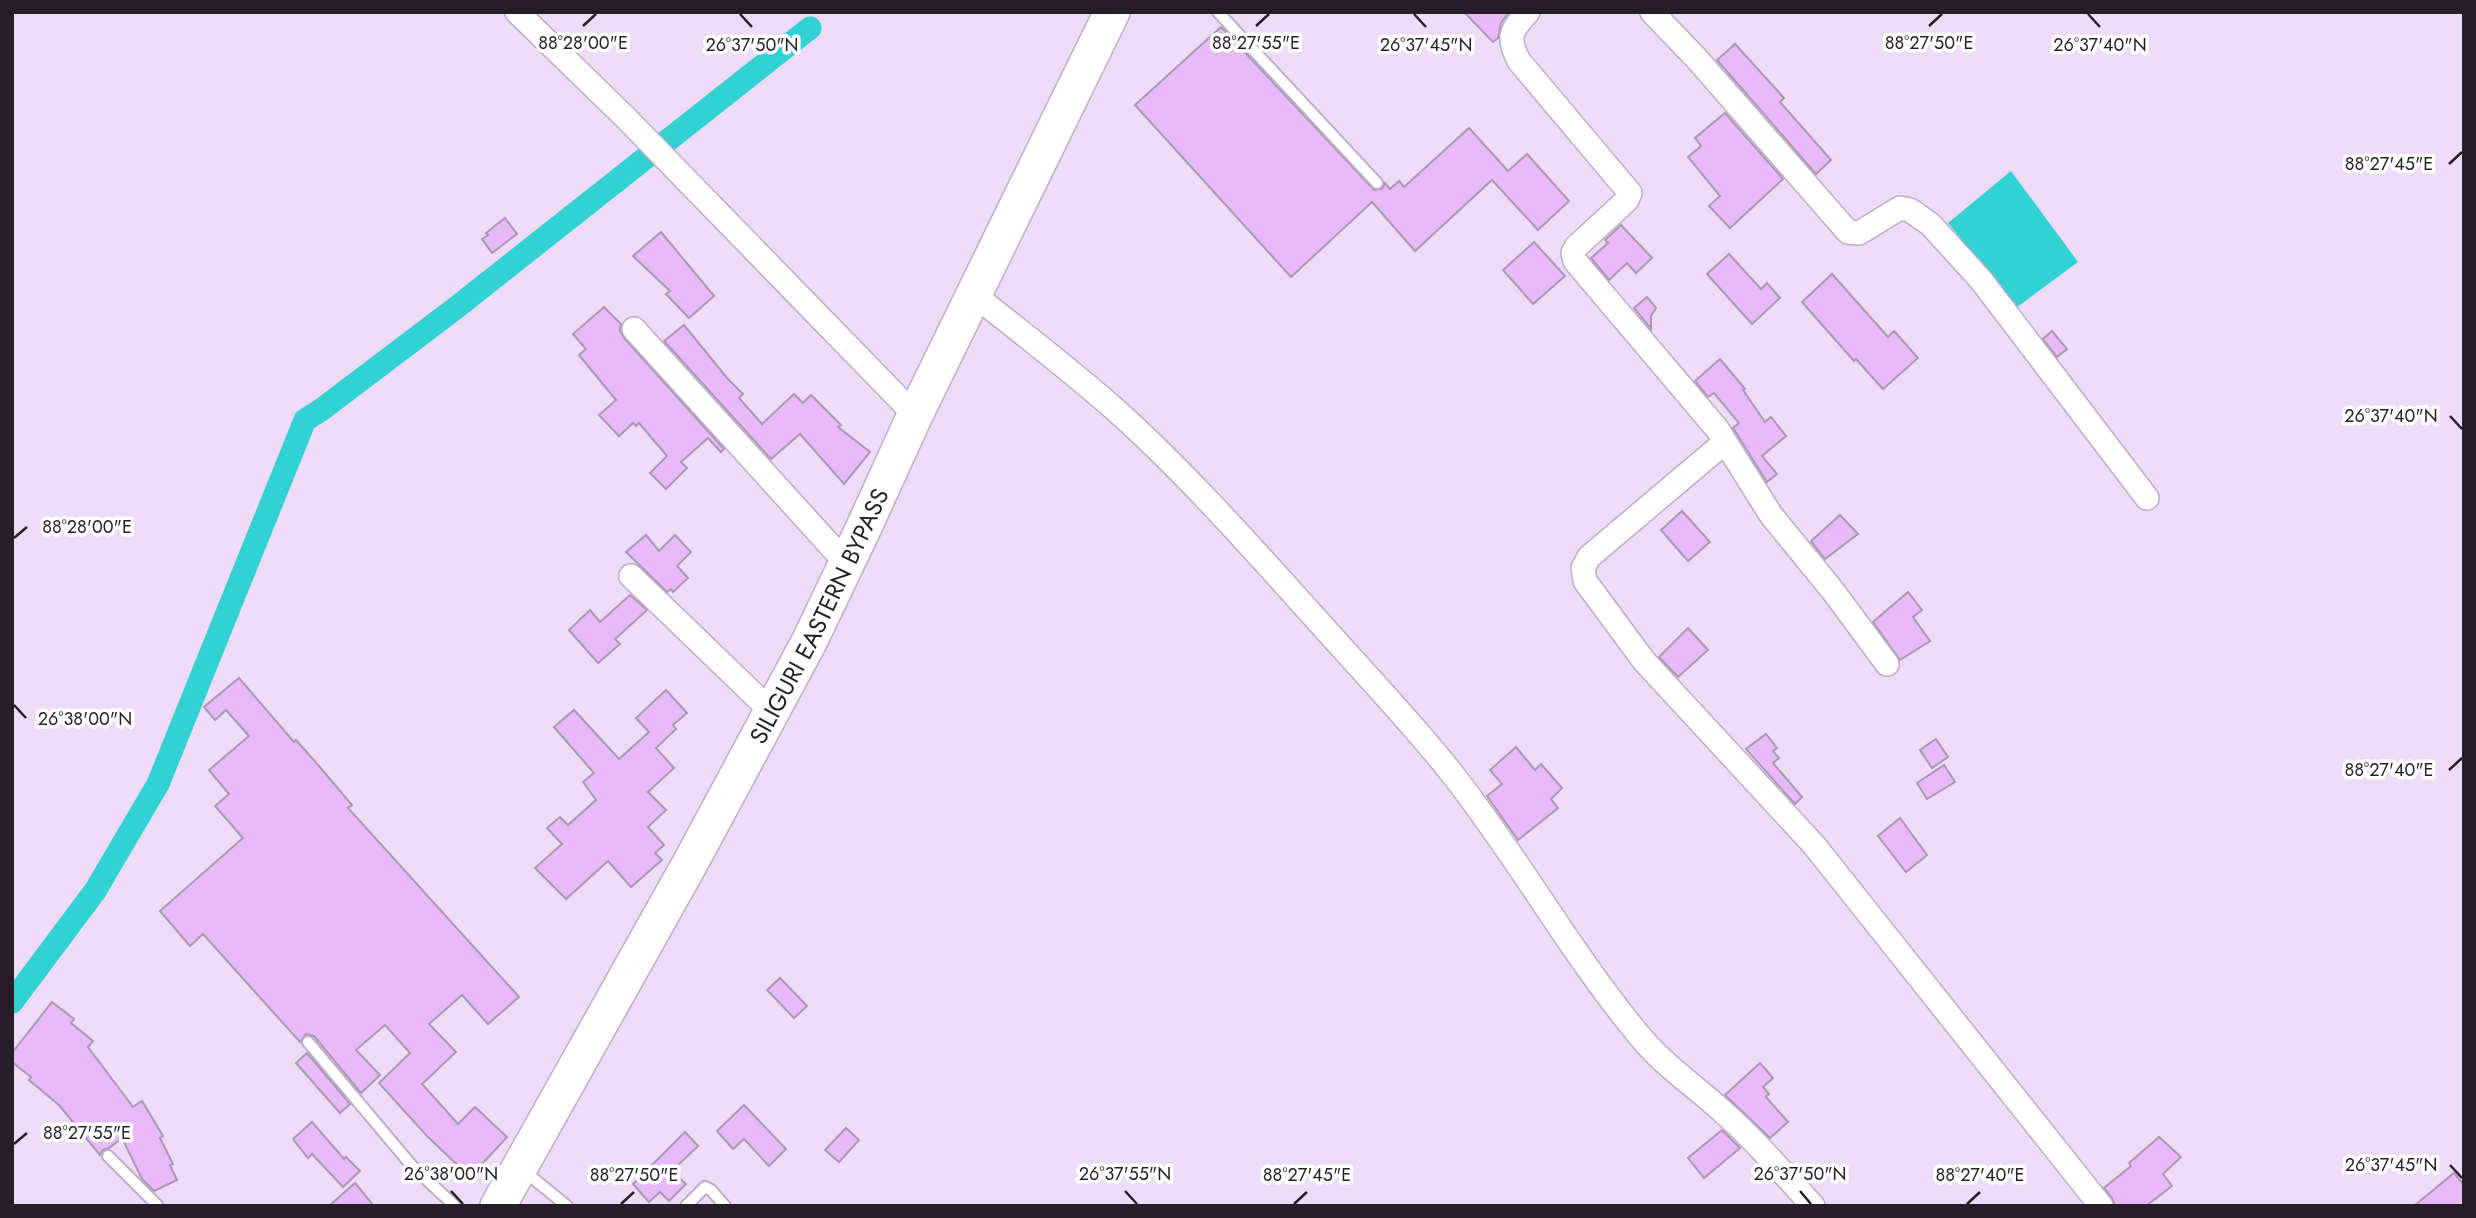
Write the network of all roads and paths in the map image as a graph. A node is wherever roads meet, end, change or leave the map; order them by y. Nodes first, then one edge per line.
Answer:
1 (517, 12) edge
2 (1112, 12) edge
3 (1218, 12) edge
4 (1528, 12) edge
5 (1652, 12) edge
6 (1377, 183) dead end
7 (973, 295) junction
8 (634, 329) dead end
9 (915, 415) junction
10 (1724, 440) junction
11 (2147, 498) dead end
12 (847, 564) junction
13 (631, 576) dead end
14 (1887, 664) dead end
15 (772, 712) junction
16 (308, 1042) dead end
17 (108, 1156) dead end
18 (519, 1167) junction
19 (158, 1206) edge
20 (455, 1206) edge
21 (498, 1206) edge
22 (567, 1206) edge
23 (685, 1206) edge
24 (725, 1206) edge
25 (1813, 1206) edge
26 (2101, 1206) edge

1 - 9 street
2 - 7 main road, SILIGURI EASTERN BYPASS
3 - 6 lane
4 - 10 street
5 - 11 street
7 - 9 main road, SILIGURI EASTERN BYPASS
7 - 25 street
8 - 12 street
9 - 12 main road, SILIGURI EASTERN BYPASS
10 - 14 street
10 - 26 street
12 - 15 main road, SILIGURI EASTERN BYPASS
13 - 15 street
15 - 18 main road, SILIGURI EASTERN BYPASS
16 - 20 lane
17 - 19 lane
18 - 21 main road, SILIGURI EASTERN BYPASS
18 - 22 lane
23 - 24 lane

